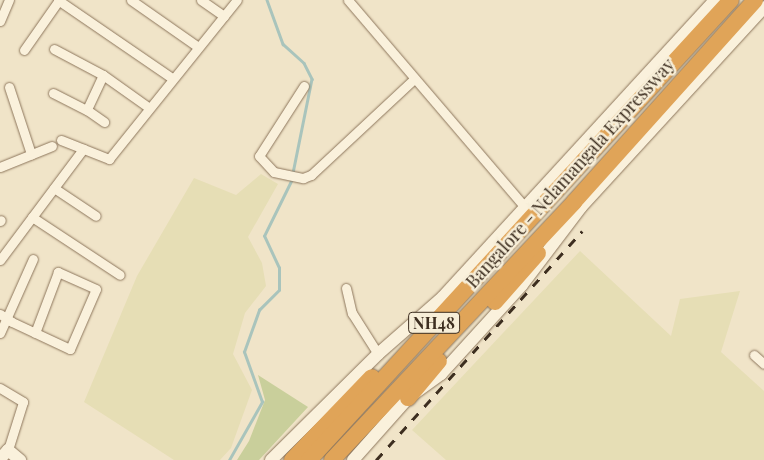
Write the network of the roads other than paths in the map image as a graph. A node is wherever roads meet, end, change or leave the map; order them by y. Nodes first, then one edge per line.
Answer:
1 (9, 0) edge
2 (58, 0) edge
3 (131, 0) edge
4 (201, 0) edge
5 (237, 0) edge
6 (348, 0) edge
7 (715, 0) edge
8 (731, 0) edge
9 (761, 6) edge
10 (224, 16) junction
11 (0, 20) edge
12 (198, 47) junction
13 (54, 49) dead end
14 (24, 50) dead end
15 (102, 75) junction
16 (172, 78) junction
17 (413, 80) junction
18 (9, 86) dead end
19 (304, 86) dead end
20 (53, 92) dead end
21 (148, 107) junction
22 (87, 110) junction
23 (104, 122) dead end
24 (61, 140) dead end
25 (52, 146) dead end
26 (83, 149) junction
27 (31, 154) junction
28 (0, 167) edge
29 (54, 188) junction
30 (574, 202) junction
31 (525, 208) junction
32 (96, 216) dead end
33 (32, 217) junction
34 (33, 259) dead end
35 (0, 260) edge
36 (120, 275) dead end
37 (346, 288) dead end
38 (3, 316) edge
39 (35, 332) junction
40 (0, 333) edge
41 (418, 341) junction
42 (378, 354) junction
43 (754, 355) dead end
44 (764, 364) edge
45 (0, 388) edge
46 (408, 398) junction
47 (4, 454) edge
48 (20, 460) edge
49 (271, 460) edge
50 (292, 460) edge
51 (309, 460) edge
52 (332, 460) edge
53 (353, 460) edge

1 - 11 street
2 - 14 street
2 - 16 street
3 - 12 street
4 - 10 street
5 - 10 street
6 - 17 street
7 - 31 street
8 - 41 highway, Bangalore - Nelamangala Expressway / NH48
9 - 30 highway, Bangalore - Nelamangala Expressway / NH48
9 - 46 street
10 - 12 street
12 - 16 street
13 - 15 street
15 - 21 street
15 - 22 street
16 - 21 street
17 - 19 street
17 - 31 street
18 - 27 street
20 - 22 street
21 - 26 street
22 - 23 street
24 - 26 street
25 - 27 street
26 - 29 street
27 - 28 street
29 - 32 street
29 - 33 street
30 - 46 highway
30 - 52 highway, Bangalore - Nelamangala Expressway / NH48
31 - 42 street
33 - 35 street
33 - 36 street
34 - 38 street
37 - 42 street
38 - 39 street
38 - 40 street
39 - 39 street
41 - 50 highway
41 - 51 highway, Bangalore - Nelamangala Expressway / NH48
42 - 49 street
43 - 44 street
45 - 47 street
46 - 53 street
47 - 48 street

